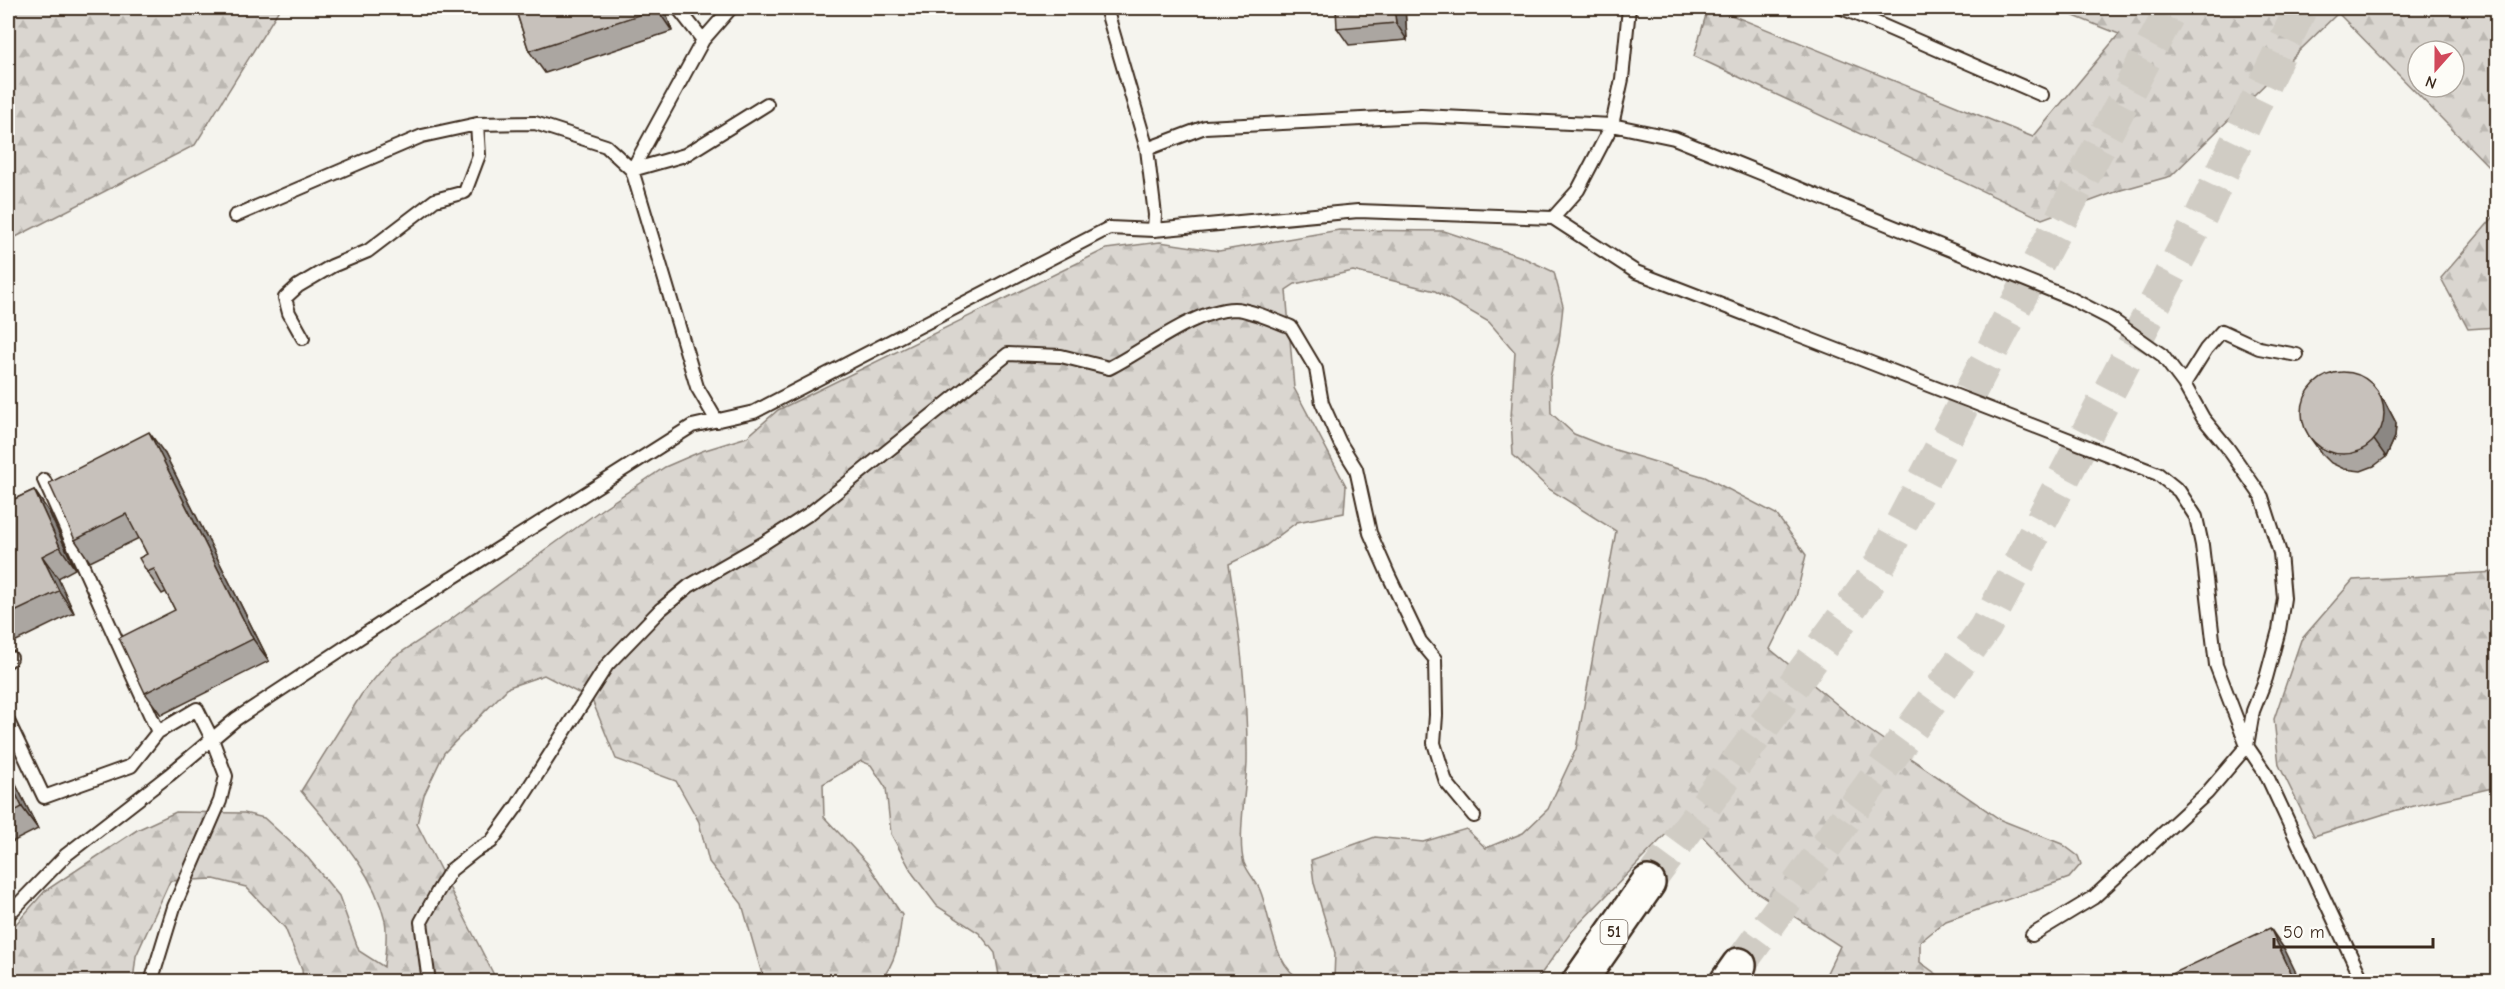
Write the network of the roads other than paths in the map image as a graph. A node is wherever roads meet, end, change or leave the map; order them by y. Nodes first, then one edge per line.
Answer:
1 (678, 8) edge
2 (731, 8) edge
3 (1106, 8) edge
4 (1629, 8) edge
5 (1842, 8) edge
6 (703, 40) junction
7 (2042, 95) dead end
8 (767, 104) dead end
9 (477, 124) junction
10 (1612, 125) junction
11 (1146, 149) junction
12 (632, 170) junction
13 (235, 216) dead end
14 (1553, 218) junction
15 (1154, 230) junction
16 (303, 338) dead end
17 (2297, 355) dead end
18 (2184, 384) junction
19 (717, 421) junction
20 (44, 480) dead end
21 (8, 721) edge
22 (158, 732) junction
23 (212, 739) junction
24 (2247, 746) junction
25 (1474, 816) dead end
26 (1648, 883) tunnel mouth
27 (8, 915) edge
28 (2032, 935) dead end
29 (151, 981) edge
30 (429, 981) edge
31 (1579, 981) edge
32 (2363, 981) edge

1 - 6 lane
2 - 6 lane
3 - 11 lane
4 - 10 lane
5 - 7 lane
6 - 12 lane
8 - 12 lane
9 - 12 lane
9 - 13 lane
9 - 16 lane
10 - 11 lane
10 - 14 lane
10 - 18 lane
11 - 15 lane
12 - 19 lane
14 - 15 lane
14 - 24 lane
15 - 19 lane
17 - 18 lane
18 - 24 lane
19 - 23 lane
20 - 22 lane
21 - 22 lane
22 - 23 lane
23 - 27 lane
23 - 29 lane
24 - 28 lane
24 - 32 lane
25 - 30 lane
26 - 31 highway, 51

